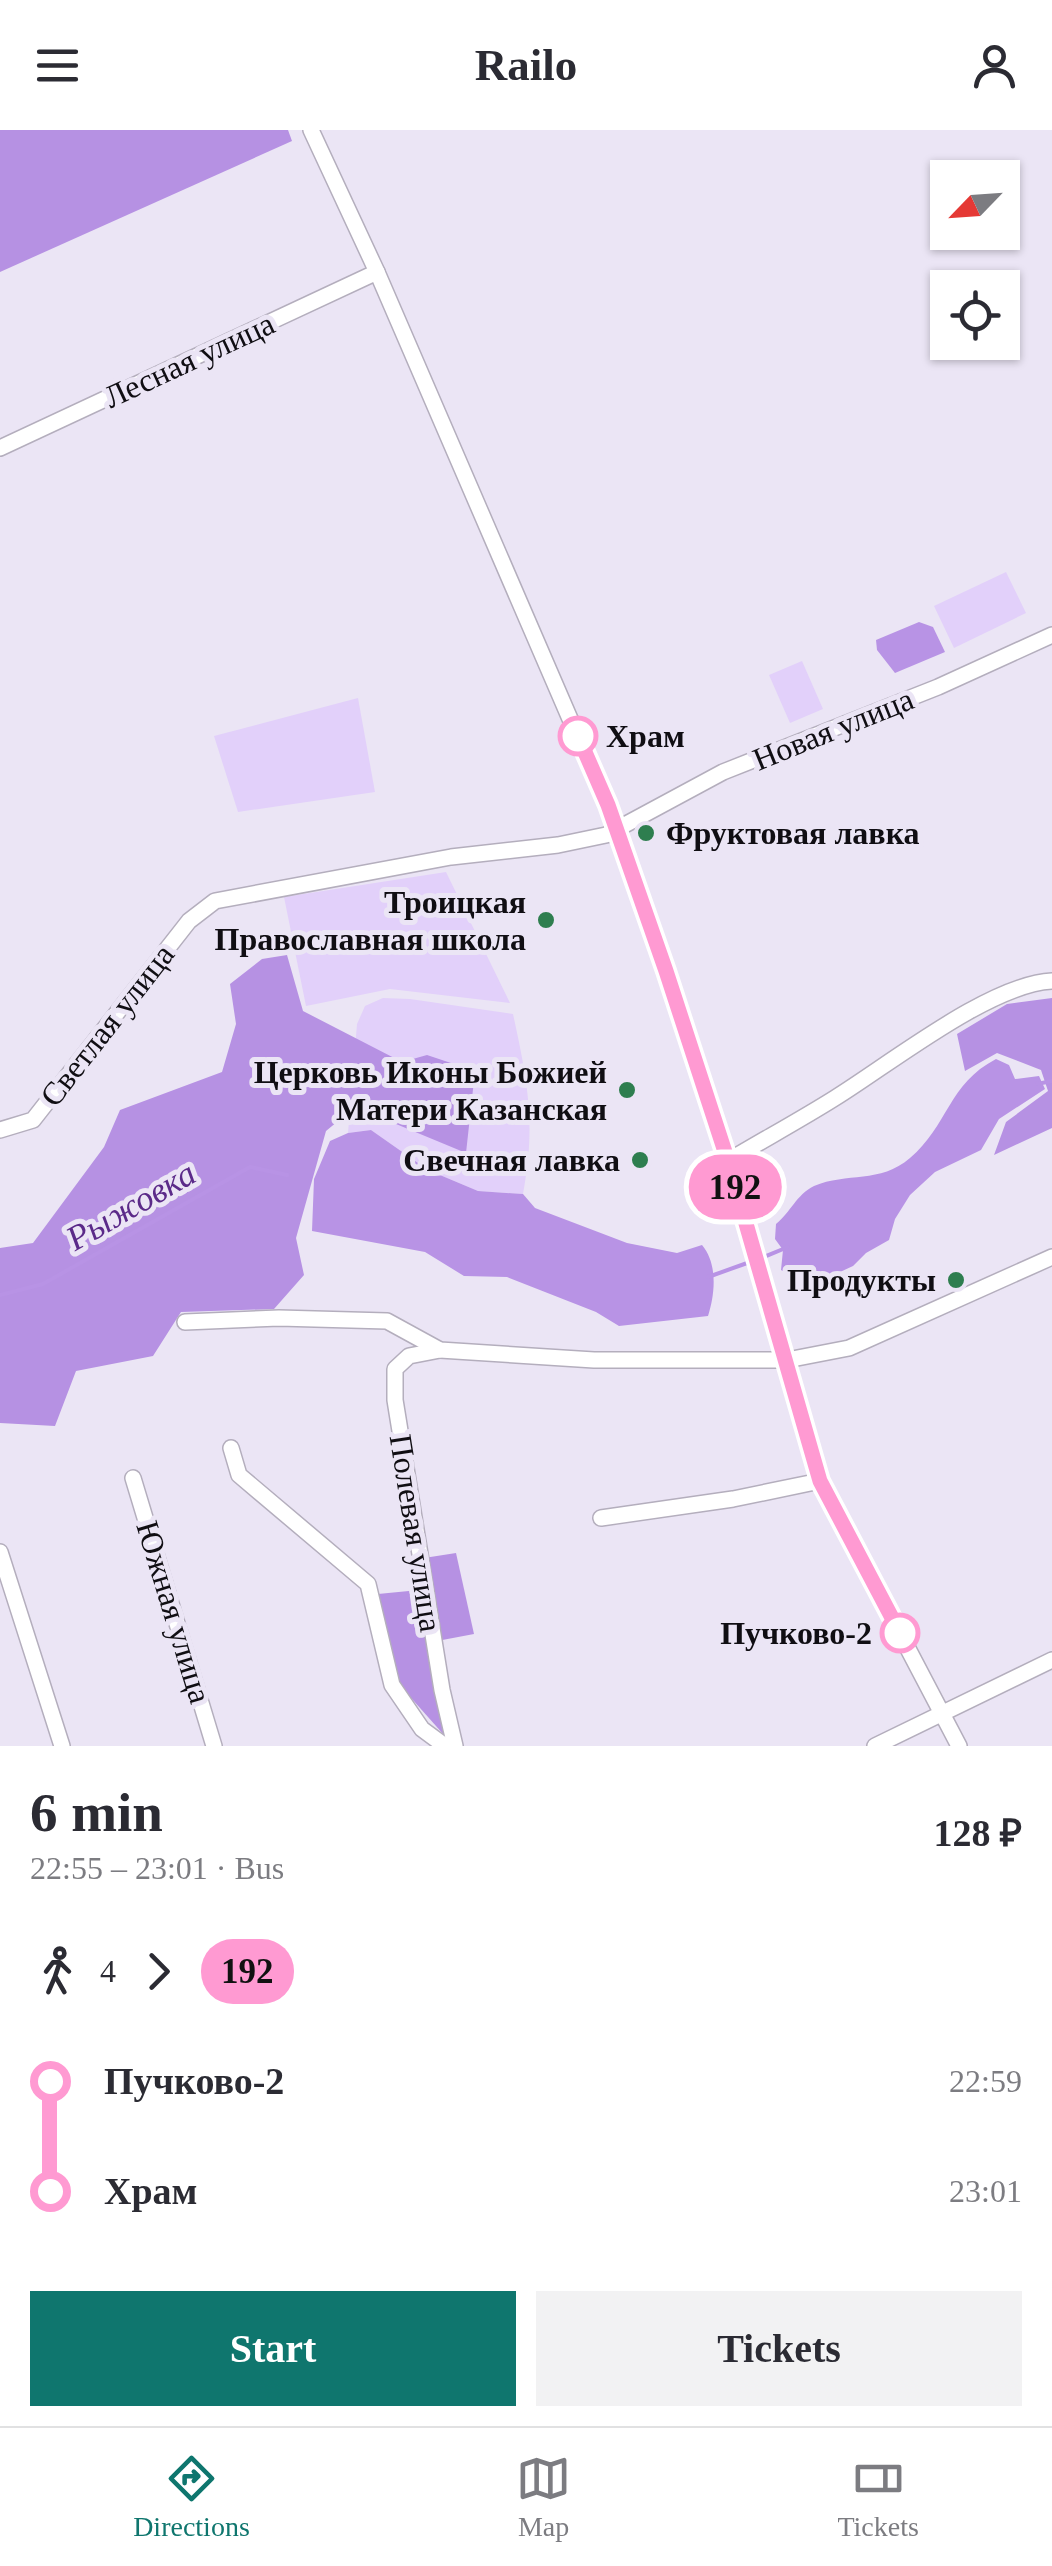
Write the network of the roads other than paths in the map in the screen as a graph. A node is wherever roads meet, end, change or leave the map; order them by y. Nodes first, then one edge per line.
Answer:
1 (311, 130) edge
2 (377, 272) junction
3 (0, 448) edge
4 (1052, 635) edge
5 (618, 830) junction
6 (1052, 981) edge
7 (0, 1130) edge
8 (728, 1161) junction
9 (1052, 1257) edge
10 (184, 1322) dead end
11 (440, 1350) junction
12 (786, 1360) junction
13 (231, 1448) dead end
14 (133, 1478) dead end
15 (820, 1481) junction
16 (601, 1518) dead end
17 (0, 1552) edge
18 (1052, 1660) edge
19 (944, 1715) junction
20 (62, 1746) edge
21 (214, 1746) edge
22 (444, 1746) edge
23 (454, 1746) edge
24 (875, 1746) edge
25 (959, 1746) edge

1 - 2 street
2 - 3 street, Лесная улица
2 - 5 street
4 - 5 street, Новая улица
5 - 7 street, Светлая улица
5 - 8 street
6 - 8 street
8 - 12 street
9 - 12 street
10 - 11 street
11 - 12 street
11 - 23 street, Полевая улица
12 - 15 street
13 - 22 street
14 - 21 street, Южная улица
15 - 16 street
15 - 19 street
17 - 20 street
18 - 19 street
19 - 24 street
19 - 25 street

